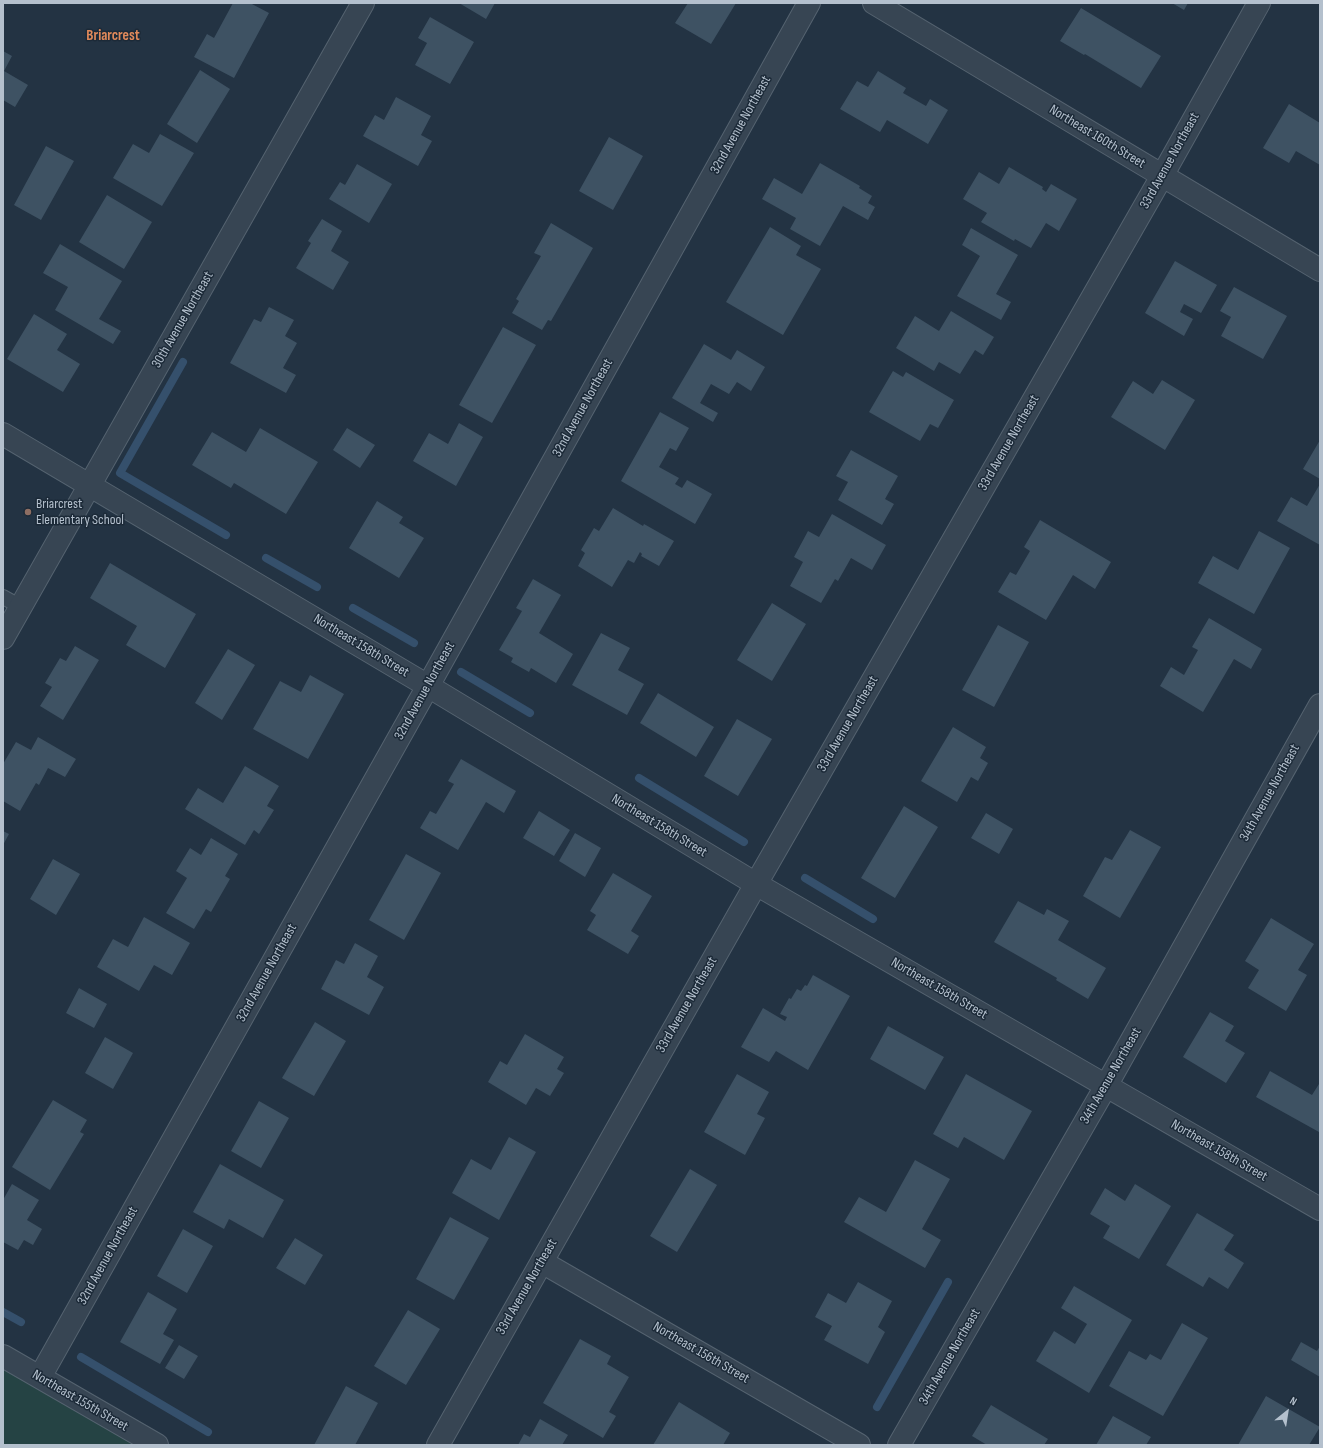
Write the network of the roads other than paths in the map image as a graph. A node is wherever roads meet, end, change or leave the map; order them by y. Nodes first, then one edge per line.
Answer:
1 (363, 3) edge
2 (809, 3) edge
3 (874, 3) edge
4 (1258, 3) edge
5 (1162, 176) junction
6 (1320, 270) edge
7 (3, 434) edge
8 (90, 485) junction
9 (12, 602) edge
10 (3, 638) edge
11 (428, 686) junction
12 (1320, 704) edge
13 (756, 884) junction
14 (1106, 1086) junction
15 (1320, 1210) edge
16 (542, 1262) junction
17 (3, 1356) edge
18 (40, 1377) junction
19 (157, 1445) edge
20 (438, 1445) edge
21 (859, 1445) edge
22 (899, 1445) edge

1 - 8 street, 30th Avenue Northeast
2 - 11 street, 32nd Avenue Northeast
3 - 5 street, Northeast 160th Street
4 - 5 street, 33rd Avenue Northeast
5 - 6 street, Northeast 160th Street
5 - 13 street, 33rd Avenue Northeast
7 - 8 street, Northeast 158th Street
8 - 9 street, 30th Avenue Northeast
8 - 11 street, Northeast 158th Street
9 - 10 street, 30th Avenue Northeast
11 - 13 street, Northeast 158th Street
11 - 18 street, 32nd Avenue Northeast
12 - 14 street, 34th Avenue Northeast
13 - 14 street, Northeast 158th Street
13 - 16 street, 33rd Avenue Northeast
14 - 15 street, Northeast 158th Street
14 - 22 street, 34th Avenue Northeast
16 - 20 street, 33rd Avenue Northeast
16 - 21 street, Northeast 156th Street
17 - 18 street, Northeast 155th Street
18 - 19 street, Northeast 155th Street

